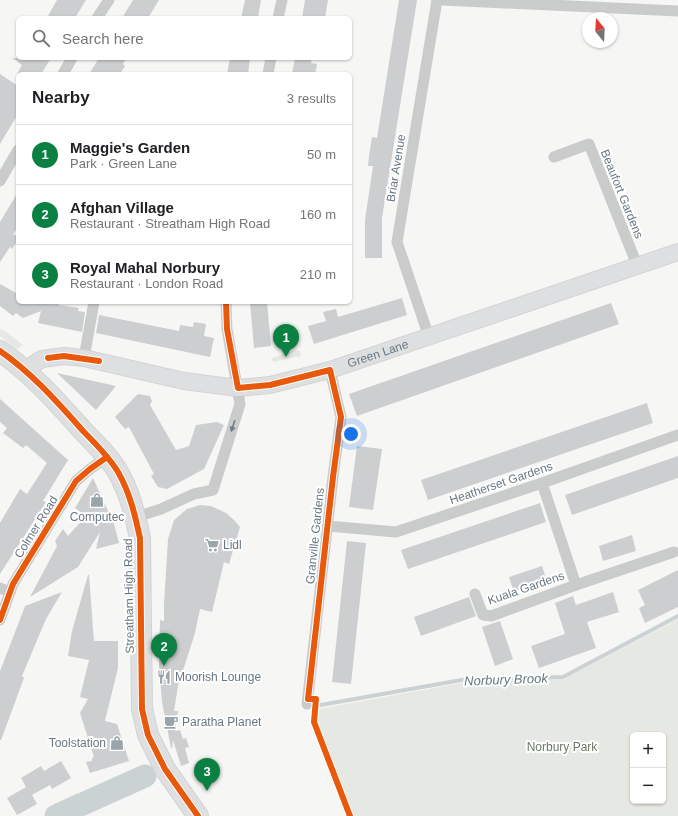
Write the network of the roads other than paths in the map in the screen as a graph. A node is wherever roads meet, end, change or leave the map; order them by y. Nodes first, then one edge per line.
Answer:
1 (108, 0) edge
2 (282, 0) edge
3 (437, 0) edge
4 (442, 0) edge
5 (678, 11) edge
6 (98, 16) edge
7 (278, 16) edge
8 (71, 60) edge
9 (271, 60) edge
10 (64, 72) edge
11 (268, 72) edge
12 (16, 153) edge
13 (554, 157) dead end
14 (0, 181) edge
15 (678, 252) edge
16 (637, 265) junction
17 (94, 304) edge
18 (226, 304) edge
19 (429, 337) junction
20 (0, 351) edge
21 (84, 358) junction
22 (24, 370) junction
23 (330, 370) junction
24 (238, 388) junction
25 (678, 435) edge
26 (107, 457) junction
27 (542, 483) junction
28 (136, 517) junction
29 (328, 526) junction
30 (674, 552) dead end
31 (576, 585) junction
32 (5, 590) edge
33 (475, 594) dead end
34 (0, 620) edge
35 (307, 704) dead end
36 (198, 816) edge

1 - 6 street
2 - 7 street
3 - 19 street, Briar Avenue
4 - 5 street
8 - 10 street
9 - 11 street
12 - 14 street
13 - 16 street, Beaufort Gardens
15 - 16 main road, Green Lane
16 - 19 main road, Green Lane
17 - 21 street
18 - 24 street
19 - 23 main road, Green Lane
20 - 22 highway, Streatham High Road
21 - 22 main road, Green Lane
21 - 24 main road, Green Lane
22 - 26 highway, Streatham High Road
23 - 24 main road, Green Lane
23 - 29 street, Granville Gardens
24 -> 28 street
25 - 27 street, Heatherset Gardens
26 - 28 highway, Streatham High Road
26 - 32 street, Colmer Road
27 - 29 street, Heatherset Gardens
27 - 31 street, Kuala Gardens
28 - 36 highway, Streatham High Road
29 - 35 street, Granville Gardens
30 - 31 street, Kuala Gardens
31 - 33 street, Kuala Gardens
32 - 34 street, Colmer Road

